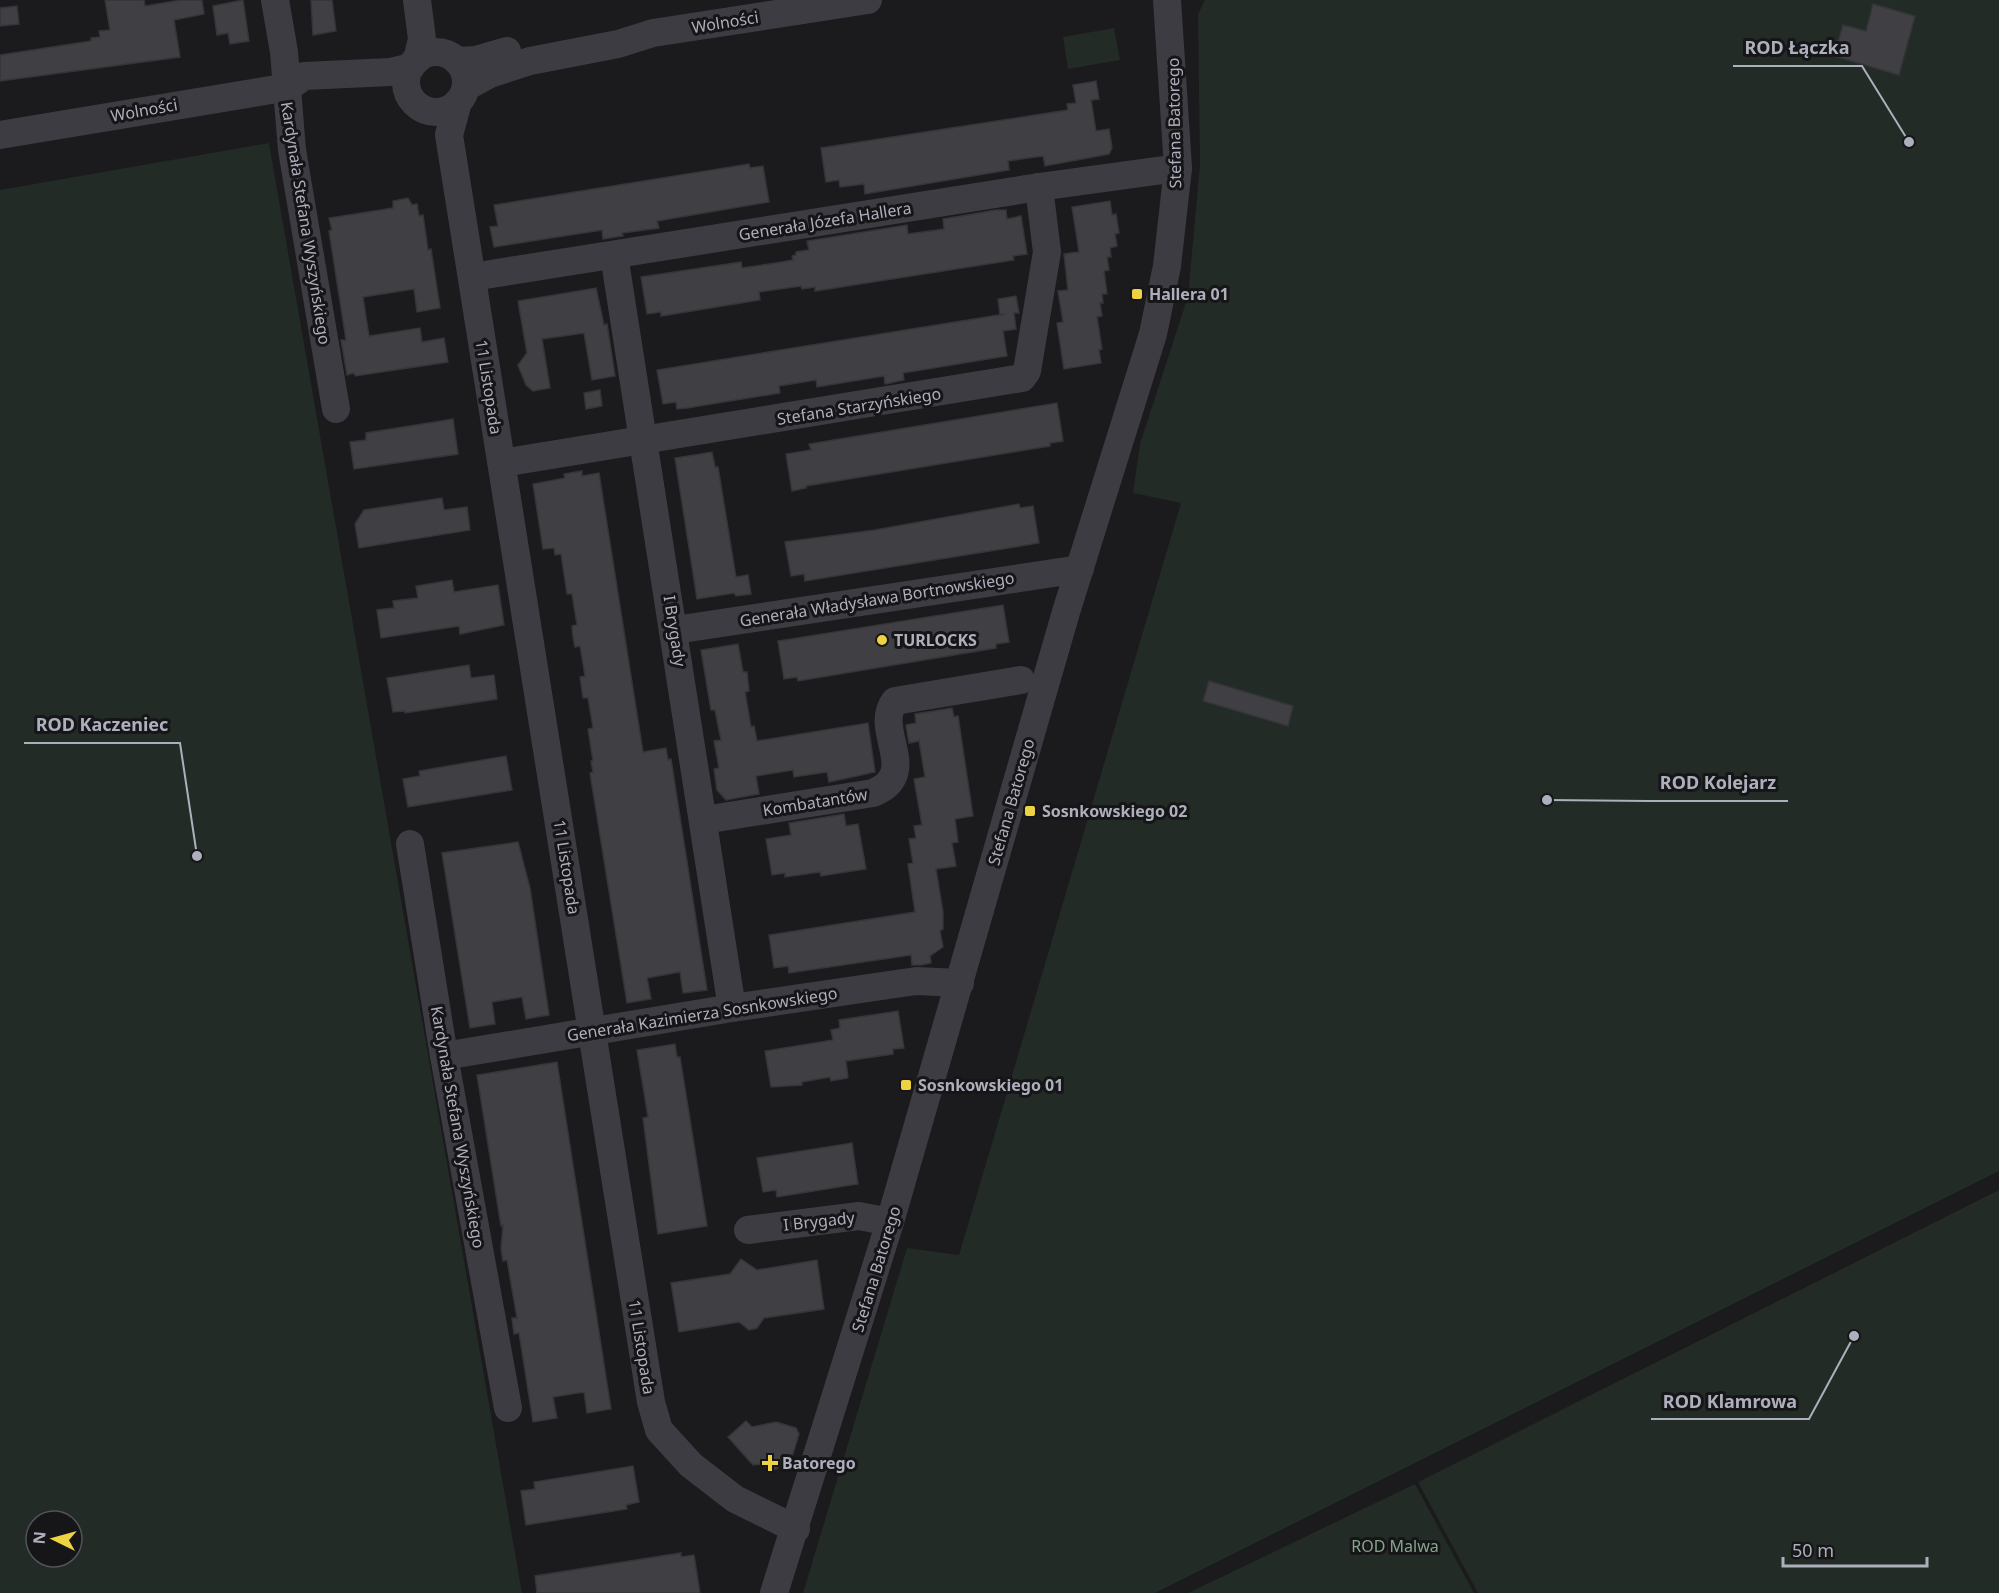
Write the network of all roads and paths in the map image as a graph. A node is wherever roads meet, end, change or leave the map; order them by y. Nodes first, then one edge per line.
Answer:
1 (275, 0) edge
2 (417, 0) edge
3 (431, 0) edge
4 (868, 0) edge
5 (1167, 0) edge
6 (414, 64) junction
7 (457, 76) junction
8 (287, 87) junction
9 (418, 103) junction
10 (448, 134) junction
11 (0, 135) edge
12 (1179, 168) junction
13 (1038, 187) junction
14 (614, 255) junction
15 (472, 277) junction
16 (336, 409) dead end
17 (644, 441) junction
18 (502, 464) junction
19 (1080, 569) junction
20 (675, 630) junction
21 (1021, 680) dead end
22 (704, 820) junction
23 (410, 844) dead end
24 (960, 983) junction
25 (732, 1008) junction
26 (594, 1032) junction
27 (444, 1056) junction
28 (890, 1222) junction
29 (748, 1230) dead end
30 (508, 1408) dead end
31 (796, 1529) junction
32 (774, 1593) edge

1 - 8 street, Kardynała Stefana Wyszyńskiego
2 - 6 street
3 - 7 street
4 - 7 street, Wolności
5 - 12 street, Stefana Batorego
6 - 7 street
6 - 8 street, Wolności
6 - 9 street
7 - 9 street
7 - 10 street, 11 Listopada
8 - 9 street, Wolności
8 - 11 street, Wolności
8 - 16 street, Kardynała Stefana Wyszyńskiego
9 - 10 street
10 - 15 street, 11 Listopada
12 - 13 street, Generała Józefa Hallera
12 - 19 street, Stefana Batorego
13 - 14 street, Generała Józefa Hallera
13 - 17 street, Stefana Starzyńskiego
14 - 15 street, Generała Józefa Hallera
14 - 17 street, I Brygady
15 - 18 street, 11 Listopada
17 - 18 street, Stefana Starzyńskiego
17 - 20 street, I Brygady
18 - 26 street, 11 Listopada
19 - 20 street, Generała Władysława Bortnowskiego
19 - 24 street, Stefana Batorego
20 - 22 street, I Brygady
21 - 22 street, Kombatantów
22 - 25 street, I Brygady
23 - 27 street, Kardynała Stefana Wyszyńskiego
24 - 25 street, Generała Kazimierza Sosnkowskiego
24 - 28 street, Stefana Batorego
25 - 26 street, Generała Kazimierza Sosnkowskiego
26 - 27 street, Generała Kazimierza Sosnkowskiego
26 - 31 street, 11 Listopada
27 - 30 street, Kardynała Stefana Wyszyńskiego
28 - 29 street, I Brygady
28 - 31 street, Stefana Batorego
31 - 32 street, Stefana Batorego

